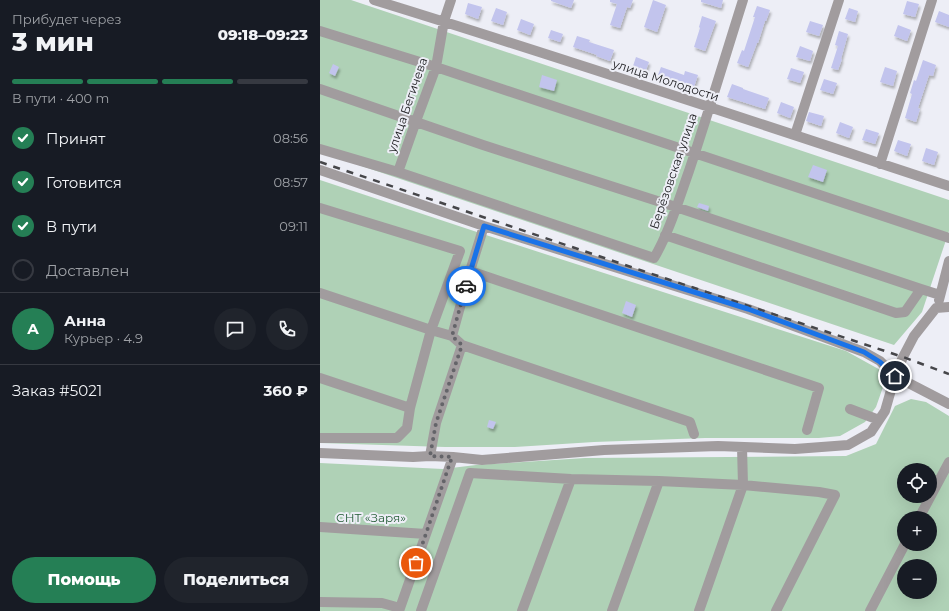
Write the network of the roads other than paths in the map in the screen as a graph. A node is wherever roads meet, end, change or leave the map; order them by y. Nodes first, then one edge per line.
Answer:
1 (374, 0) edge
2 (451, 0) edge
3 (743, 0) edge
4 (839, 0) edge
5 (932, 0) edge
6 (444, 22) junction
7 (320, 31) edge
8 (436, 67) junction
9 (320, 89) edge
10 (709, 108) junction
11 (416, 121) junction
12 (795, 135) junction
13 (320, 149) edge
14 (694, 154) junction
15 (880, 164) junction
16 (320, 170) edge
17 (398, 172) junction
18 (949, 186) edge
19 (676, 207) junction
20 (320, 208) edge
21 (484, 226) junction
22 (665, 235) junction
23 (949, 238) edge
24 (949, 261) edge
25 (470, 271) junction
26 (921, 289) junction
27 (320, 293) edge
28 (940, 294) junction
29 (949, 307) edge
30 (936, 308) junction
31 (431, 330) junction
32 (452, 336) junction
33 (462, 345) junction
34 (895, 376) junction
35 (320, 378) edge
36 (949, 404) edge
37 (410, 408) junction
38 (850, 409) dead end
39 (879, 420) junction
40 (807, 430) dead end
41 (694, 434) dead end
42 (320, 438) edge
43 (742, 447) junction
44 (320, 453) edge
45 (430, 456) junction
46 (452, 457) junction
47 (949, 462) edge
48 (571, 479) junction
49 (658, 481) junction
50 (743, 485) junction
51 (923, 511) edge
52 (320, 527) edge
53 (426, 534) junction
54 (901, 551) edge
55 (320, 602) edge
56 (381, 607) edge
57 (399, 610) edge
58 (421, 611) edge
59 (522, 611) edge
60 (612, 611) edge
61 (699, 611) edge
62 (776, 611) edge
63 (870, 611) edge

1 - 6 street, улица Молодости
2 - 6 street, улица Бегичева
3 - 10 street, Берёзовская улица
4 - 12 street
5 - 15 street
6 - 8 street, улица Бегичева
6 - 10 street, улица Молодости
7 - 8 street
8 - 11 street, улица Бегичева
8 - 14 street
9 - 11 street
10 - 12 street, улица Молодости
10 - 14 street, Берёзовская улица
11 - 17 street, улица Бегичева
11 - 19 street
12 - 15 street, улица Молодости
13 - 17 street
14 - 19 street, Берёзовская улица
14 - 23 street
15 - 18 street, улица Молодости
16 - 21 street
17 - 22 street, Берёзовская улица
19 - 22 street, Берёзовская улица
19 - 26 street
20 - 31 street
21 - 25 street
21 - 34 street
22 - 26 street
24 - 28 street
25 - 32 street
25 - 40 street
26 - 28 street
27 - 31 street
28 - 30 street
29 - 30 street
30 - 34 street
31 - 32 street
31 - 37 street
32 - 33 street
33 - 41 street
33 - 45 street
34 - 36 street
34 - 39 street
35 - 37 street
37 - 42 street
38 - 39 street
39 - 43 street
43 - 46 street
43 - 50 street
44 - 45 street
45 - 46 street
46 - 53 street
47 - 51 street
48 - 49 street
48 - 58 street
48 - 59 street
49 - 50 street
49 - 60 street
50 - 61 street
50 - 62 street
52 - 53 street
53 - 57 street
54 - 63 street
55 - 56 street
56 - 57 street

